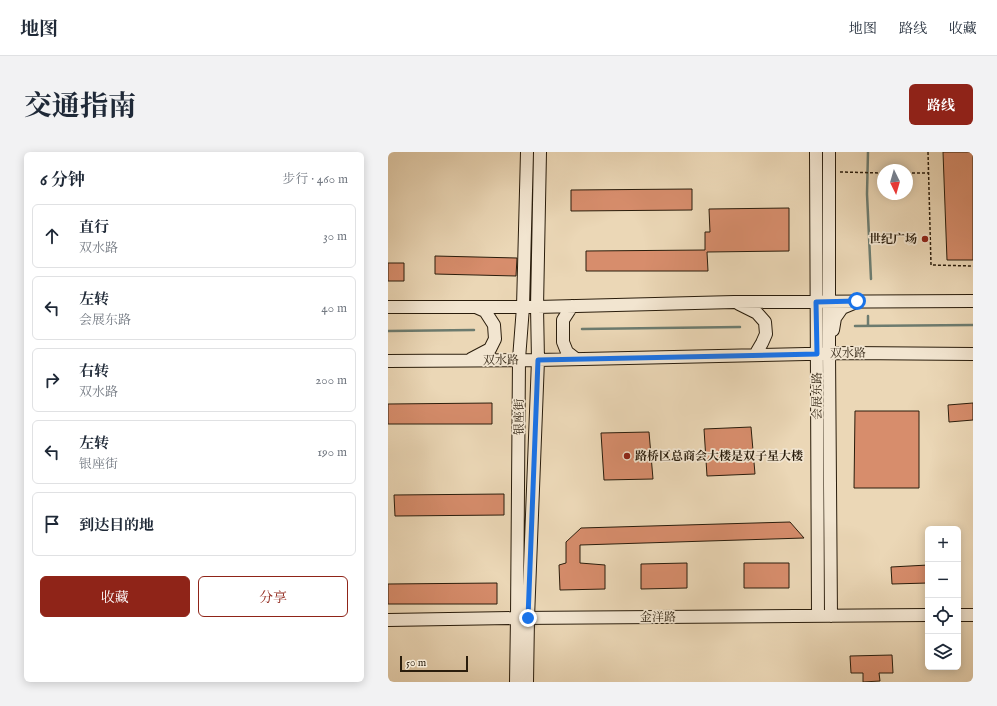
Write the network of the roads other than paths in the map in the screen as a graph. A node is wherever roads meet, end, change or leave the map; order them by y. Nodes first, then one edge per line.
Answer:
1 (527, 152) edge
2 (540, 152) edge
3 (816, 152) edge
4 (828, 152) edge
5 (857, 301) junction
6 (973, 301) edge
7 (734, 302) junction
8 (822, 302) junction
9 (522, 306) junction
10 (572, 306) junction
11 (388, 307) edge
12 (476, 307) junction
13 (537, 307) junction
14 (850, 353) junction
15 (823, 354) junction
16 (973, 354) edge
17 (755, 355) junction
18 (519, 359) junction
19 (576, 359) junction
20 (470, 360) junction
21 (538, 360) junction
22 (388, 361) edge
23 (925, 615) edge
24 (961, 615) edge
25 (973, 615) edge
26 (818, 616) junction
27 (832, 616) junction
28 (522, 618) junction
29 (388, 620) edge
30 (516, 682) edge
31 (527, 682) edge

1 - 9 main road, 银座街
2 - 13 main road, 银座街
3 - 8 main road, 会展东路
4 - 8 main road, 会展东路
5 - 6 main road
5 - 8 main road
5 - 14 main road
7 - 8 main road
7 - 10 main road
7 - 17 main road
8 - 15 main road, 会展东路
9 - 12 main road
9 - 13 main road
9 - 18 main road, 银座街
10 - 13 main road
10 - 19 main road
11 - 12 main road
12 - 20 main road
13 - 21 main road, 银座街
14 - 15 main road, 双水路
14 - 16 main road, 双水路
15 - 17 main road, 双水路
15 - 26 main road, 会展东路
15 - 27 main road, 会展东路
17 - 19 main road, 双水路
18 - 20 main road, 双水路
18 - 21 main road, 双水路
18 - 28 main road, 银座街
19 - 21 main road, 双水路
20 - 22 main road, 双水路
21 - 28 main road, 银座街
23 - 27 main road, 金洋路
24 - 25 main road
26 - 27 main road, 金洋路
26 - 28 main road, 金洋路
28 - 29 main road, 金洋路
28 - 30 main road, 银座街
28 - 31 main road, 银座街

